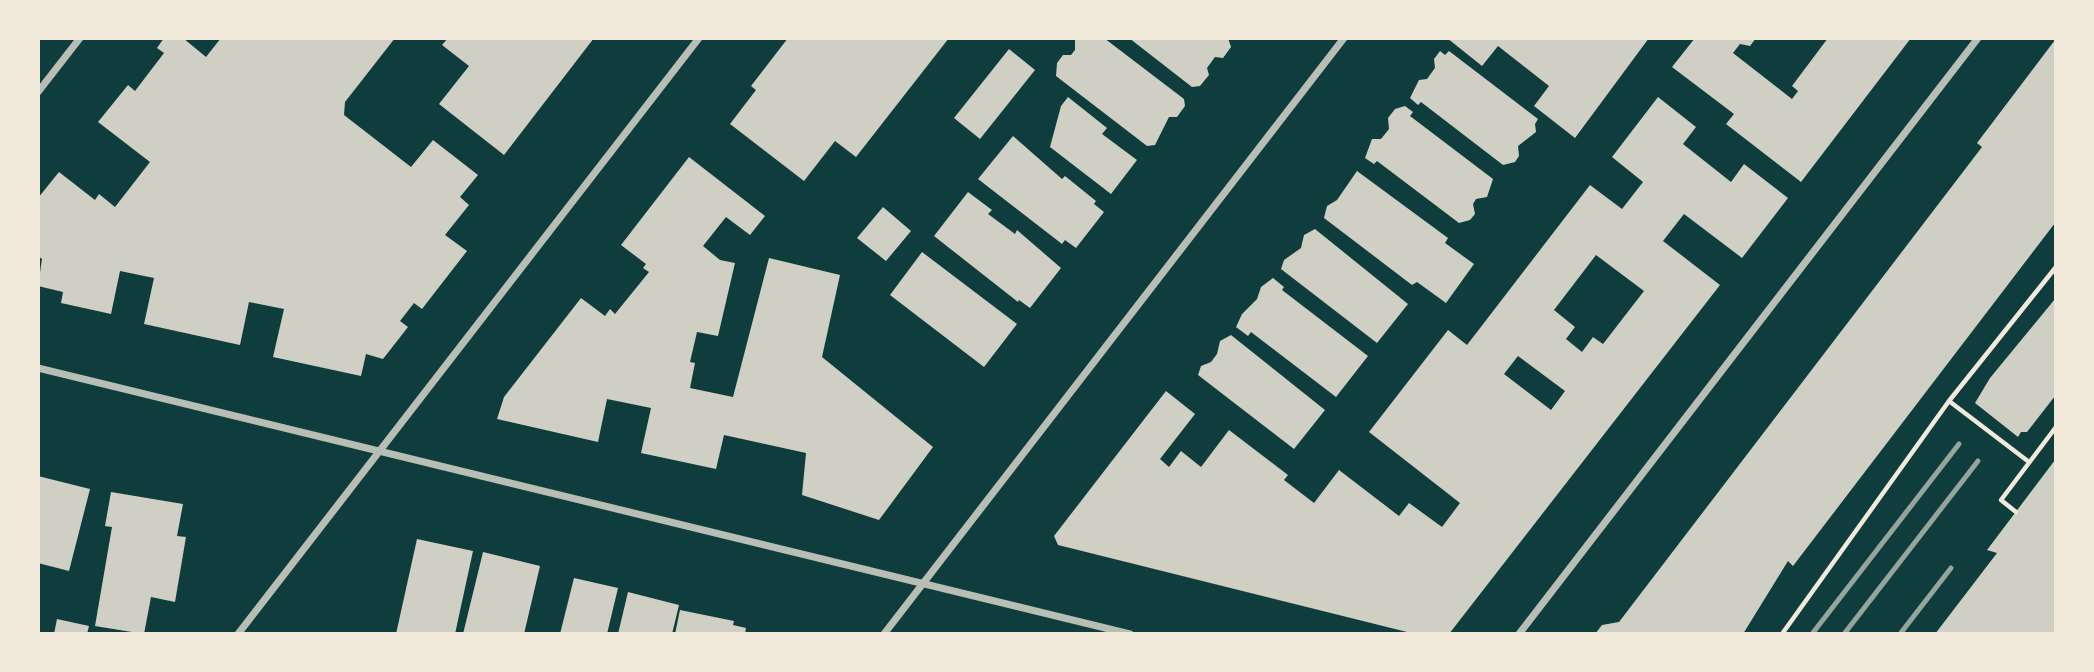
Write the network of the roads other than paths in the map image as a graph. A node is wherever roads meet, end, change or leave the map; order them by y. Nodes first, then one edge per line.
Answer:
1 (80, 38) edge
2 (699, 38) edge
3 (1344, 38) edge
4 (1978, 38) edge
5 (38, 92) edge
6 (38, 368) edge
7 (380, 450) junction
8 (923, 584) junction
9 (238, 634) edge
10 (884, 634) edge
11 (1129, 634) edge
12 (1519, 634) edge

1 - 5 street
2 - 7 street
3 - 8 street
4 - 12 street
6 - 7 street
7 - 8 street
7 - 9 street
8 - 10 street
8 - 11 street

